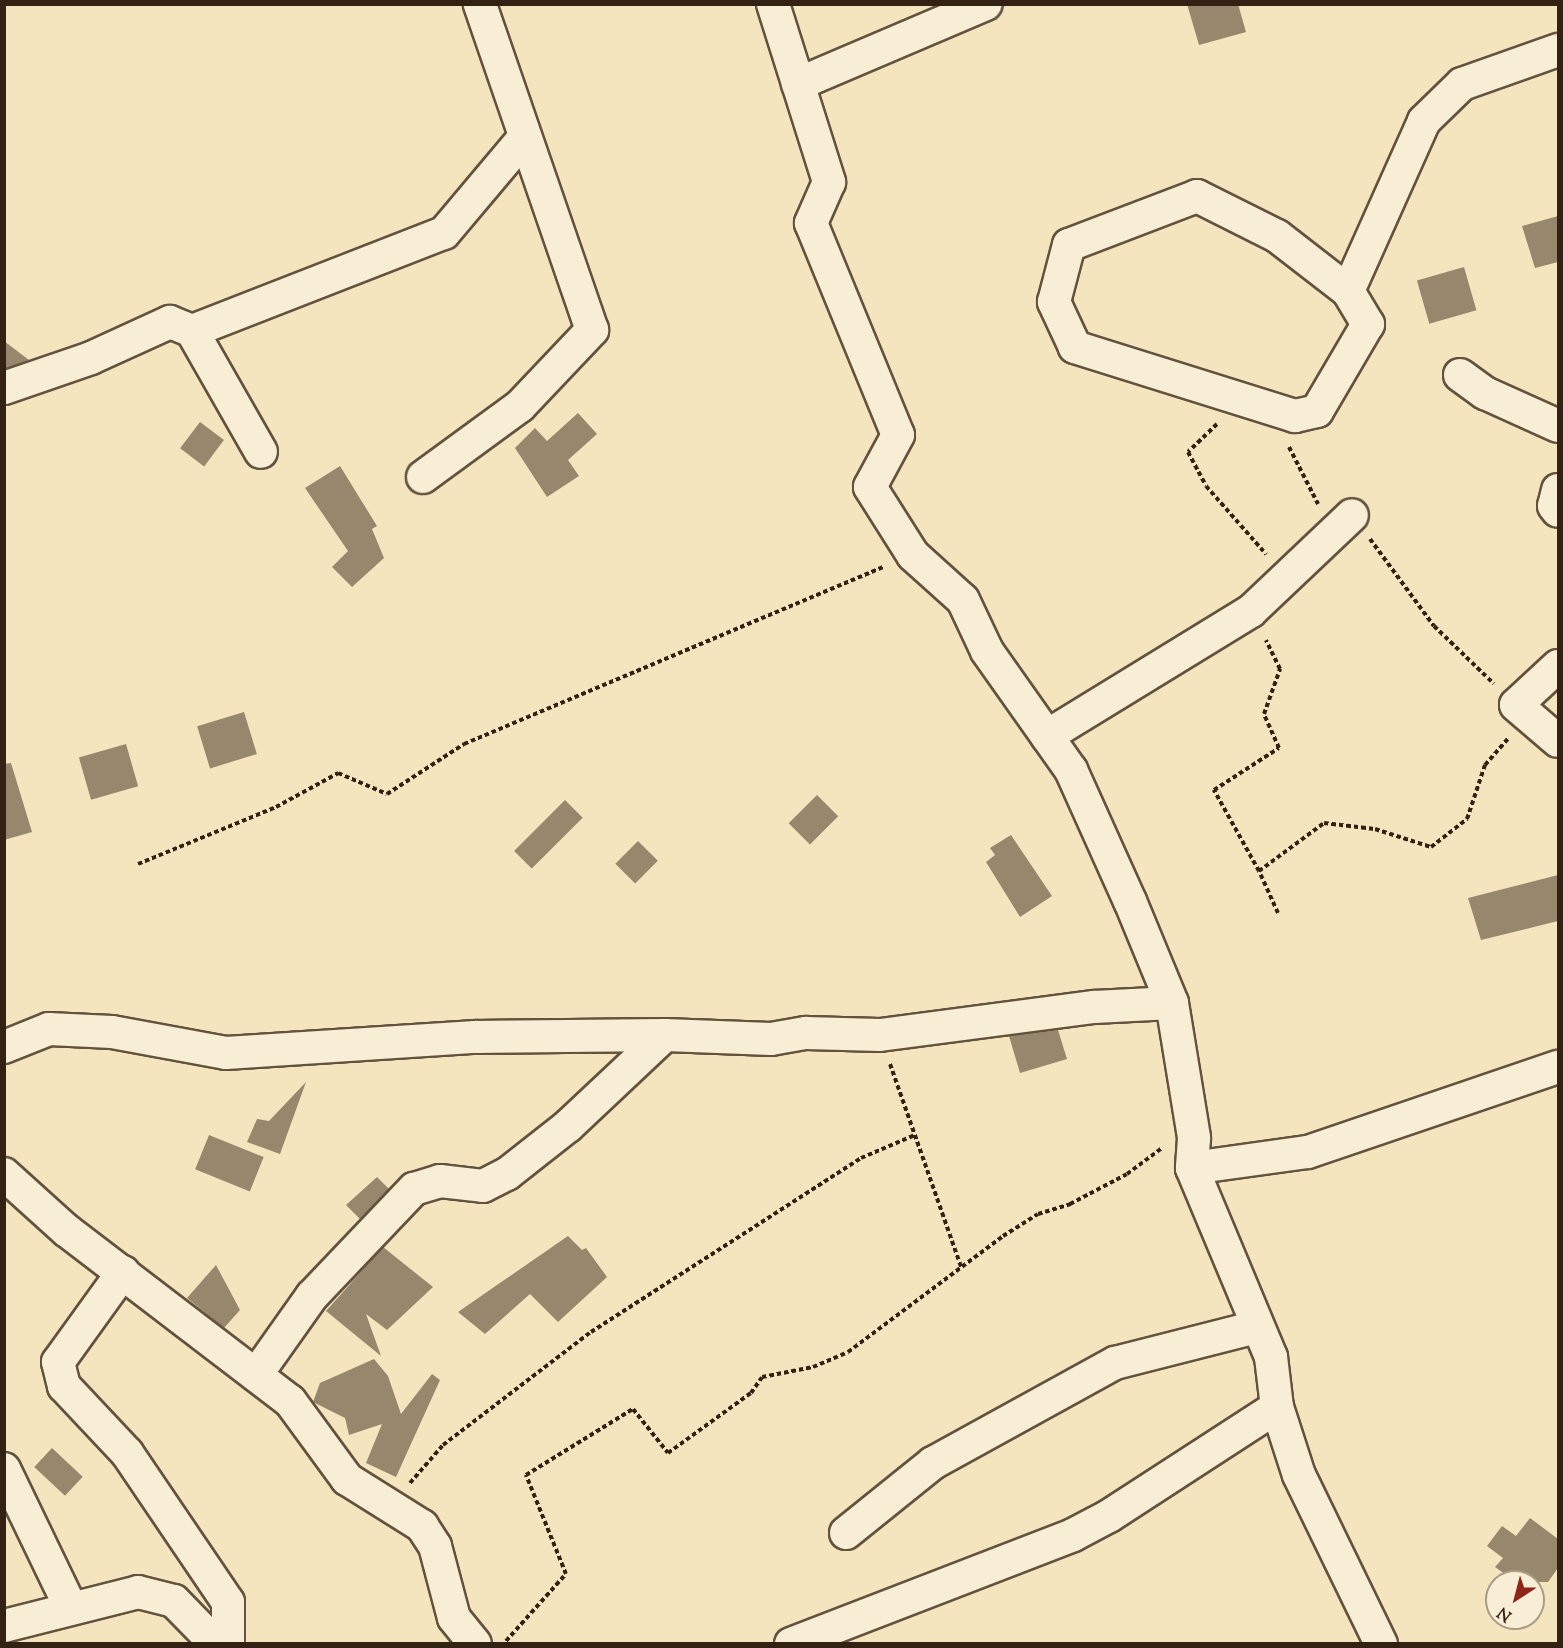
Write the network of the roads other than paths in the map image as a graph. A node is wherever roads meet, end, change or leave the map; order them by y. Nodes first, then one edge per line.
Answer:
1 (480, 4) edge
2 (773, 4) edge
3 (986, 4) edge
4 (1558, 50) edge
5 (798, 84) junction
6 (524, 138) junction
7 (1348, 291) junction
8 (192, 331) junction
9 (1460, 375) dead end
10 (4, 388) edge
11 (1558, 426) edge
12 (261, 452) dead end
13 (423, 477) dead end
14 (1558, 490) edge
15 (1558, 511) edge
16 (1352, 515) road end
17 (1558, 666) edge
18 (1047, 736) junction
19 (1558, 741) edge
20 (1172, 1003) junction
21 (665, 1035) junction
22 (4, 1047) edge
23 (1558, 1067) edge
24 (1193, 1153) junction
25 (4, 1174) edge
26 (123, 1272) junction
27 (1256, 1327) junction
28 (256, 1375) junction
29 (1277, 1407) junction
30 (4, 1469) edge
31 (846, 1533) dead end
32 (71, 1608) junction
33 (4, 1626) edge
34 (216, 1644) edge
35 (228, 1644) edge
36 (475, 1644) edge
37 (791, 1644) edge
38 (1381, 1644) edge

1 - 6 street
2 - 5 street
3 - 5 street
4 - 7 street
5 - 18 street
6 - 8 street
6 - 13 street
7 - 7 street
8 - 10 street
8 - 12 street
9 - 11 street
14 - 15 street
16 - 18 street
17 - 19 street
18 - 20 street
20 - 21 street
20 - 24 street
21 - 22 street
21 - 28 street
23 - 24 street
24 - 27 street
25 - 26 street
26 - 28 street
26 - 35 street
27 - 29 street
27 - 31 street
28 - 36 street
29 - 37 street
29 - 38 street
30 - 32 street
32 - 33 street
32 - 34 street

